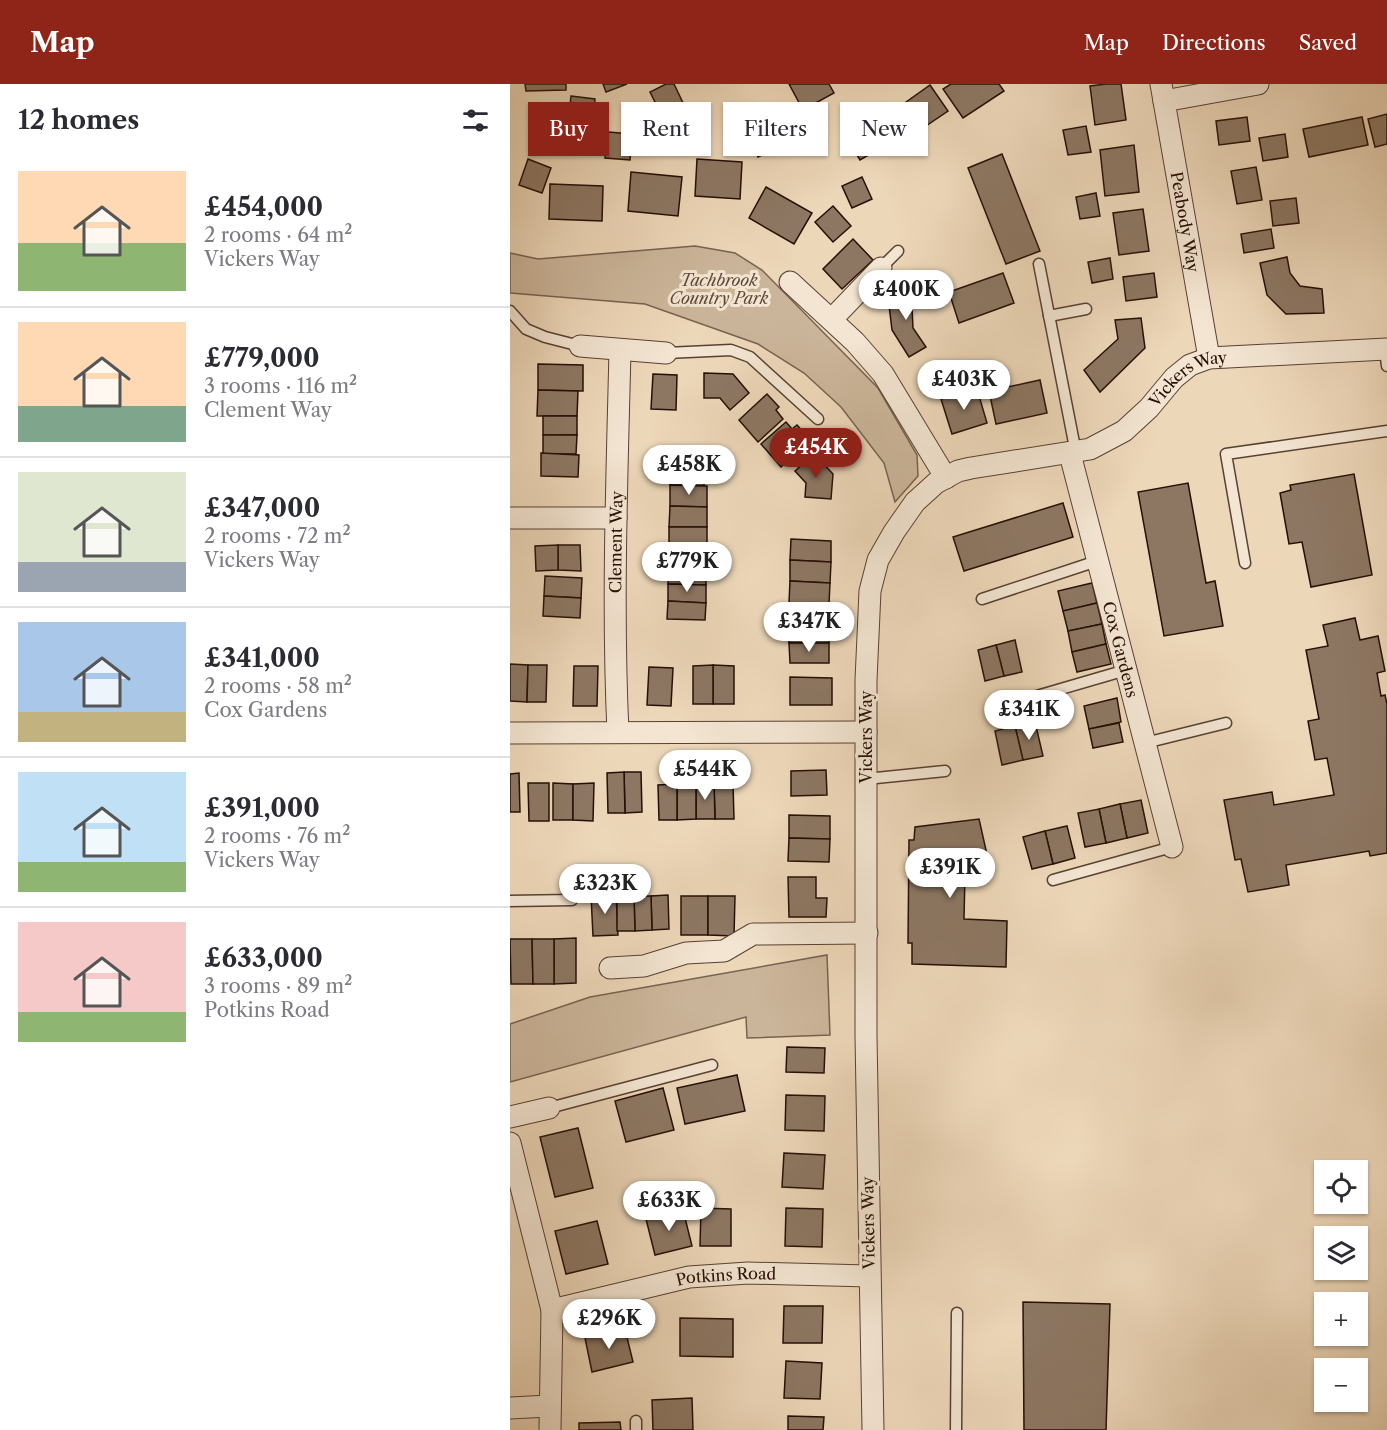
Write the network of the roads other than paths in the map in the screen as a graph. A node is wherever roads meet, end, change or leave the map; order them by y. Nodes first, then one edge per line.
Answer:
1 (1258, 84) edge
2 (1162, 93) edge
3 (898, 251) dead end
4 (1039, 264) dead end
5 (881, 268) joint
6 (790, 282) dead end
7 (1086, 309) dead end
8 (510, 311) edge
9 (1049, 316) junction
10 (832, 319) junction
11 (580, 346) joint
12 (620, 350) junction
13 (666, 353) joint
14 (1386, 354) edge
15 (1209, 358) junction
16 (818, 418) dead end
17 (1387, 432) edge
18 (1073, 453) junction
19 (946, 478) junction
20 (510, 518) edge
21 (616, 518) junction
22 (1097, 561) junction
23 (1245, 563) dead end
24 (982, 599) dead end
25 (1126, 670) junction
26 (1005, 705) dead end
27 (1226, 723) dead end
28 (618, 732) junction
29 (866, 732) junction
30 (510, 733) edge
31 (1145, 743) junction
32 (945, 771) dead end
33 (866, 779) junction
34 (1173, 847) joint
35 (1053, 880) dead end
36 (572, 900) dead end
37 (510, 902) edge
38 (867, 933) junction
39 (610, 968) dead end
40 (712, 1065) dead end
41 (549, 1108) joint
42 (510, 1117) edge
43 (510, 1143) edge
44 (869, 1276) junction
45 (552, 1310) junction
46 (957, 1313) dead end
47 (549, 1406) junction
48 (510, 1408) edge
49 (550, 1430) edge
50 (873, 1430) edge
51 (956, 1430) edge

1 - 2 street
2 - 15 street, Peabody Way
3 - 5 lane
4 - 9 lane
5 - 10 street
6 - 10 street
7 - 9 lane
8 - 11 lane
9 - 18 lane
10 - 19 street
11 - 12 street
12 - 13 street
12 - 21 street, Clement Way
13 - 16 lane
14 - 15 street, Vickers Way
15 - 18 street, Vickers Way
17 - 23 lane
18 - 19 street, Vickers Way
18 - 22 street, Cox Gardens
19 - 29 street, Vickers Way
20 - 21 street
21 - 28 street, Clement Way
22 - 24 lane
22 - 25 street, Cox Gardens
25 - 26 lane
25 - 31 street, Cox Gardens
27 - 31 lane
28 - 29 street
28 - 30 street
29 - 33 street, Vickers Way
31 - 34 street, Cox Gardens
32 - 33 lane
33 - 38 street, Vickers Way
34 - 35 lane
36 - 37 lane
38 - 39 street
38 - 44 street, Vickers Way
40 - 41 lane
41 - 42 street
43 - 45 street
44 - 45 street, Potkins Road
44 - 50 street, Vickers Way
45 - 47 street
46 - 51 lane
47 - 48 street
47 - 49 street

